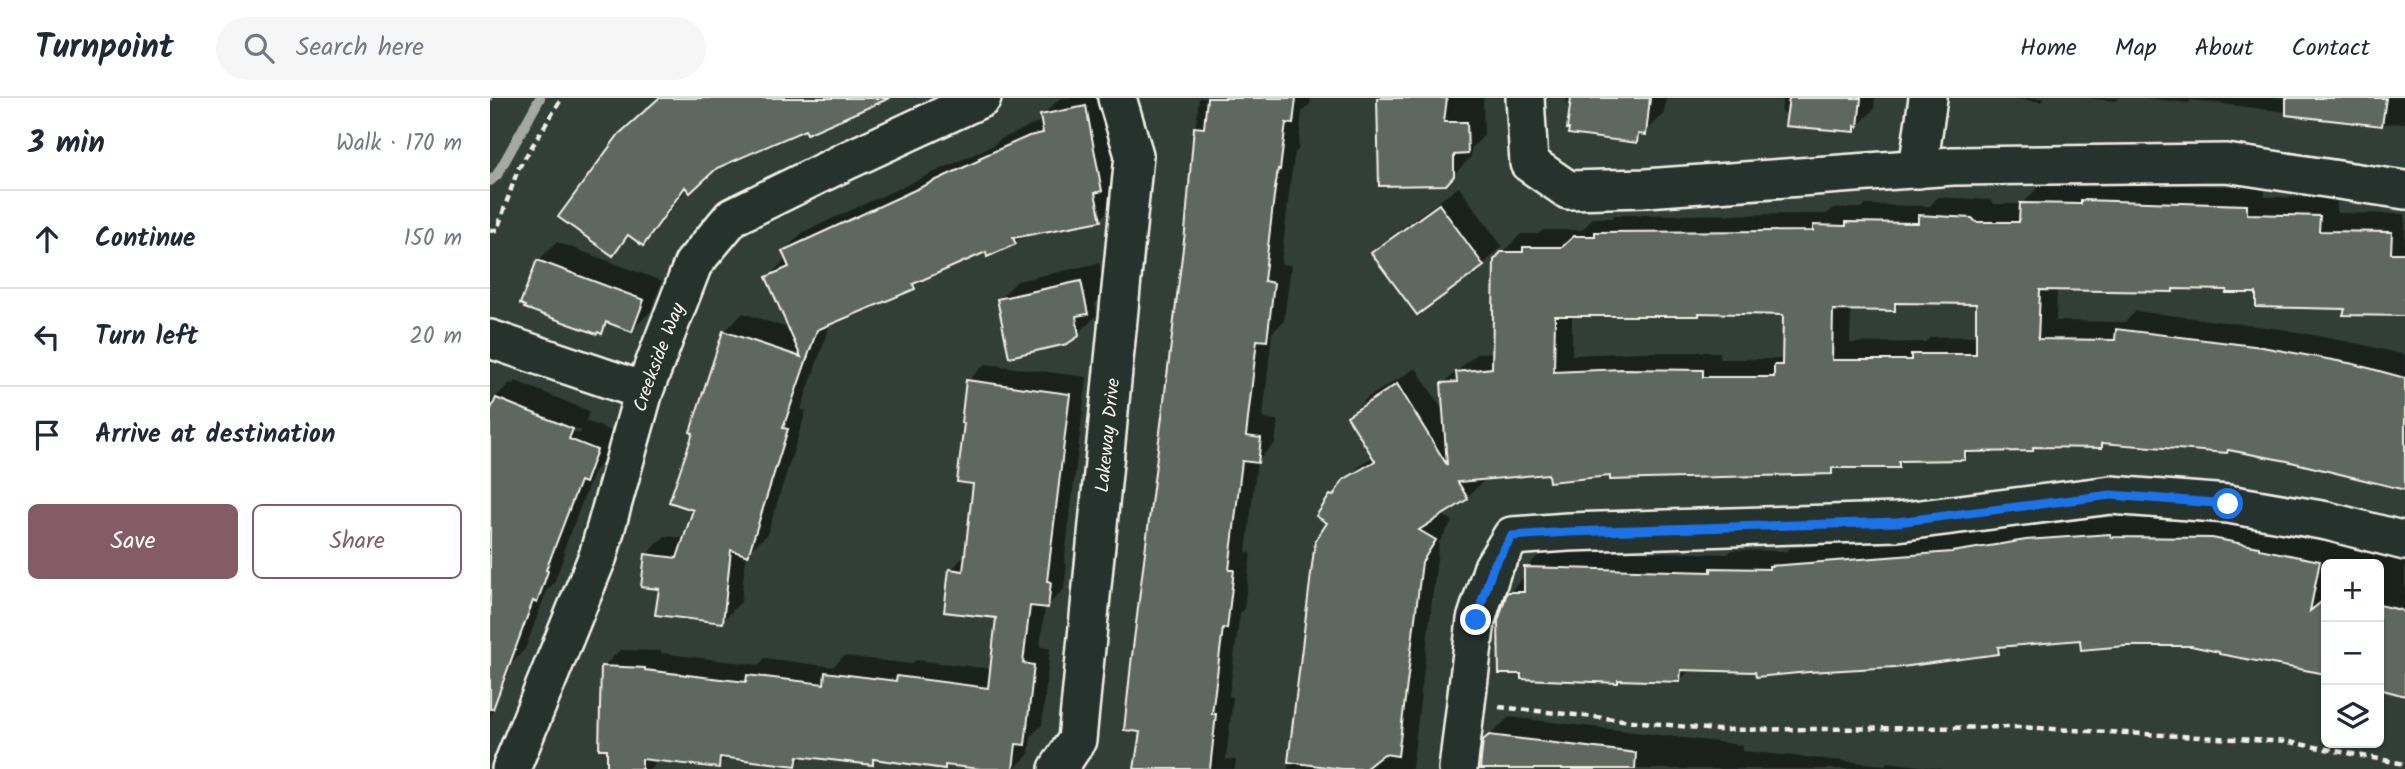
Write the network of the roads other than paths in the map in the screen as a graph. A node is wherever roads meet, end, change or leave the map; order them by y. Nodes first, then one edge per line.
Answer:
1 (982, 98) edge
2 (1117, 98) edge
3 (1525, 98) edge
4 (1928, 98) edge
5 (1918, 169) junction
6 (2405, 190) edge
7 (490, 339) edge
8 (644, 391) junction
9 (2405, 541) edge
10 (511, 769) edge
11 (1058, 769) edge
12 (1458, 769) edge

1 - 8 street, Creekside Way
2 - 11 street, Lakeway Drive
3 - 5 street
4 - 5 street
5 - 6 street
7 - 8 street
8 - 10 street, Creekside Way
9 - 12 street

